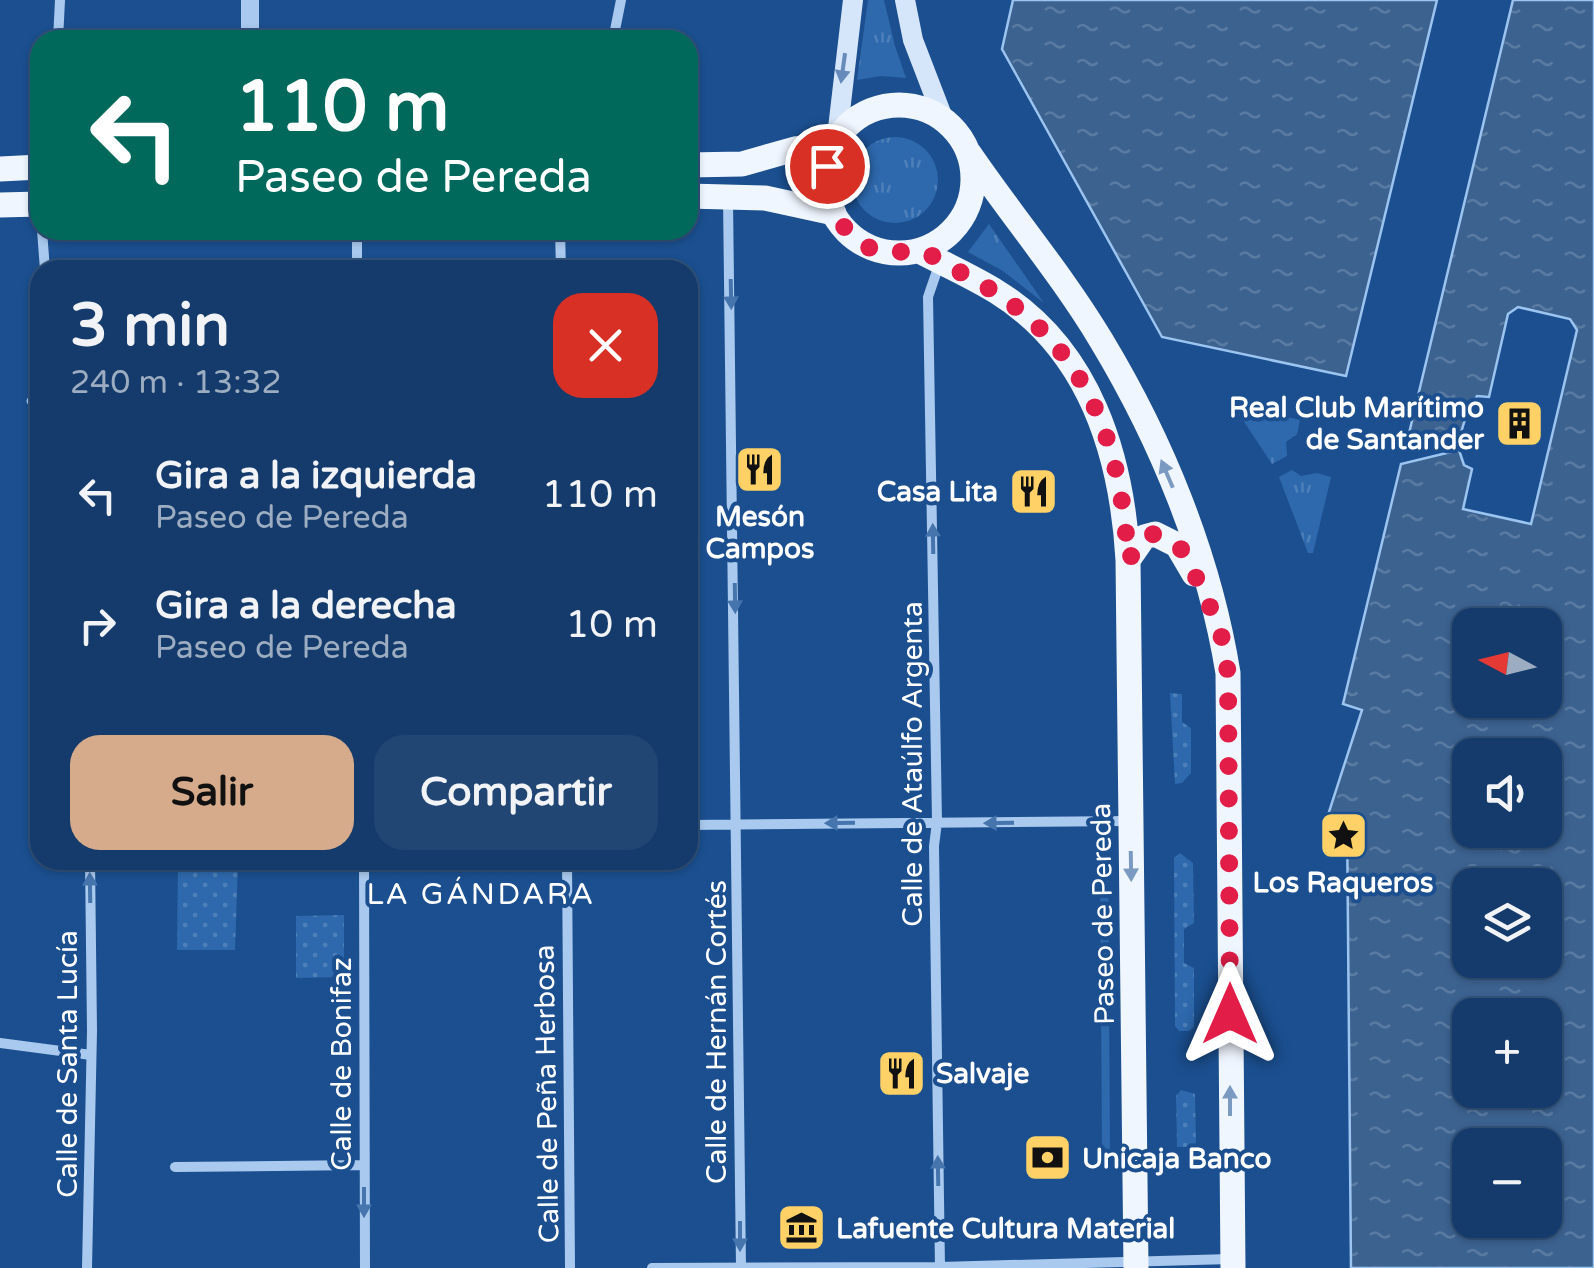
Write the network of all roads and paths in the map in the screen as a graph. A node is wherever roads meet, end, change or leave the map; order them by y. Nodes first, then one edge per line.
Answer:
1 (60, 0) edge
2 (250, 0) edge
3 (621, 0) edge
4 (853, 0) edge
5 (905, 0) edge
6 (58, 30) edge
7 (250, 30) edge
8 (615, 30) edge
9 (943, 118) junction
10 (836, 141) junction
11 (969, 153) junction
12 (698, 166) edge
13 (30, 168) edge
14 (0, 169) edge
15 (698, 196) edge
16 (728, 197) junction
17 (30, 204) edge
18 (0, 205) edge
19 (834, 213) junction
20 (931, 257) junction
21 (1128, 560) junction
22 (1220, 628) junction
23 (1130, 821) junction
24 (937, 822) junction
25 (737, 824) junction
26 (698, 825) edge
27 (90, 870) edge
28 (364, 870) edge
29 (567, 870) edge
30 (0, 1043) edge
31 (91, 1055) junction
32 (364, 1164) junction
33 (175, 1167) dead end
34 (1232, 1264) edge
35 (1136, 1265) edge
36 (940, 1267) edge
37 (88, 1268) edge
38 (365, 1268) edge
39 (570, 1268) edge
40 (652, 1268) edge
41 (741, 1268) edge

1 - 6 street
2 - 7 street
3 - 8 street
4 -> 10 main road
5 - 9 main road
9 - 10 main road
9 - 11 main road
10 - 12 main road
10 - 19 main road
11 - 20 main road
22 -> 11 main road
13 - 14 main road
15 - 16 main road
16 - 19 main road
16 -> 25 street, Calle de Hernán Cortés
17 - 18 main road
19 - 20 main road
20 - 21 main road, Paseo de Pereda
24 -> 20 street, Calle de Ataúlfo Argenta
21 - 22 main road
21 - 23 main road, Paseo de Pereda
34 -> 22 main road
23 -> 24 street
23 -> 35 main road, Paseo de Pereda
24 -> 25 street
36 -> 24 street, Calle de Ataúlfo Argenta
25 - 26 street
25 -> 41 street, Calle de Hernán Cortés
31 -> 27 street, Calle de Santa Lucía
28 - 32 street, Calle de Bonifaz
29 - 39 street, Calle de Peña Herbosa
30 - 31 street
31 - 37 street, Calle de Santa Lucía
32 - 33 street
32 -> 38 street, Calle de Bonifaz
34 - 35 street
35 - 36 street
36 - 41 street
40 - 41 street

